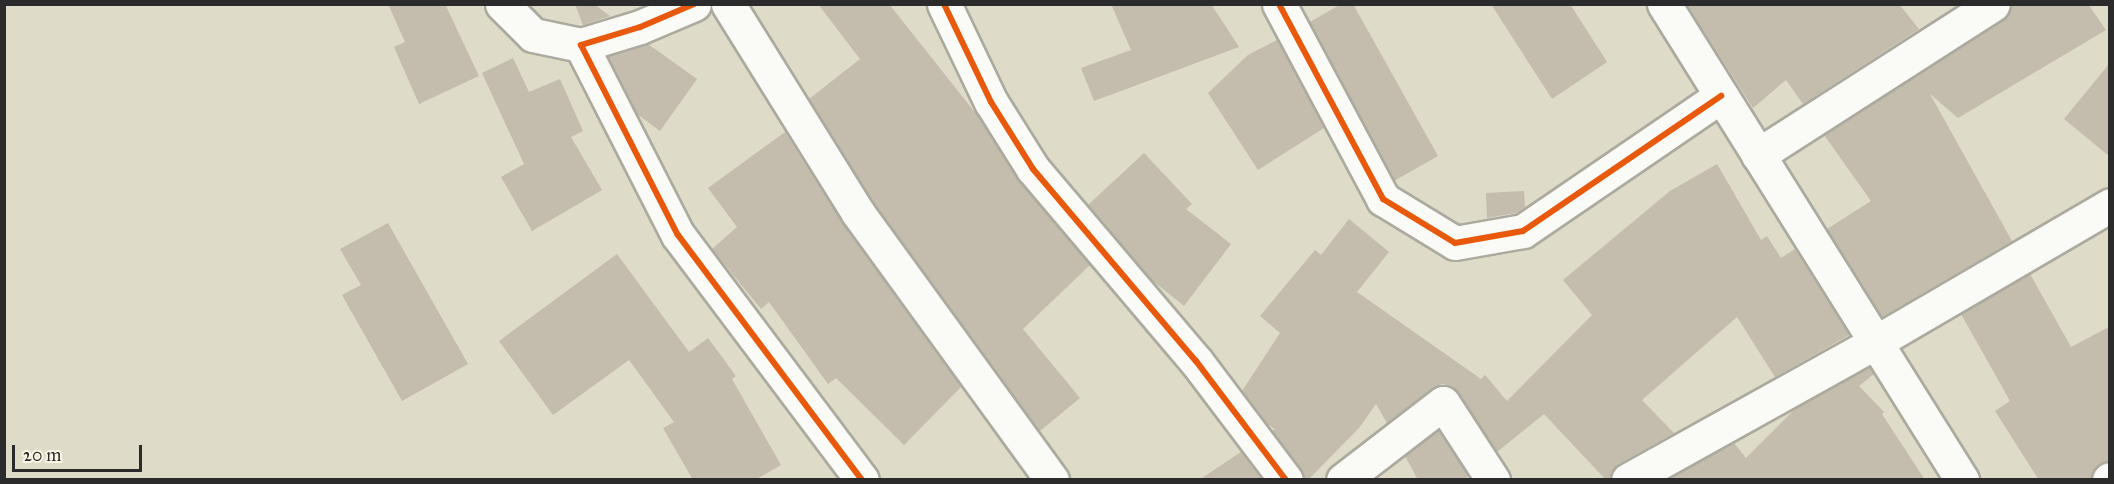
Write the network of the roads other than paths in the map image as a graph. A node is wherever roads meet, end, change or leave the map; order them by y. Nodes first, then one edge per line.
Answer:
1 (501, 4) edge
2 (694, 4) edge
3 (728, 4) edge
4 (945, 4) edge
5 (1279, 4) edge
6 (1993, 4) edge
7 (1672, 8) edge
8 (581, 45) junction
9 (1721, 96) junction
10 (1758, 155) junction
11 (2109, 205) edge
12 (1876, 342) junction
13 (862, 480) edge
14 (1052, 480) edge
15 (1286, 480) edge
16 (1343, 480) edge
17 (1493, 480) edge
18 (1628, 480) edge
19 (1962, 480) edge

1 - 8 street
2 - 8 street
3 - 14 street
4 - 15 street
5 - 9 street
6 - 10 street
7 - 9 street
8 - 13 street
9 - 10 street
10 - 12 street
11 - 12 street
12 - 18 street
12 - 19 street
16 - 17 street

